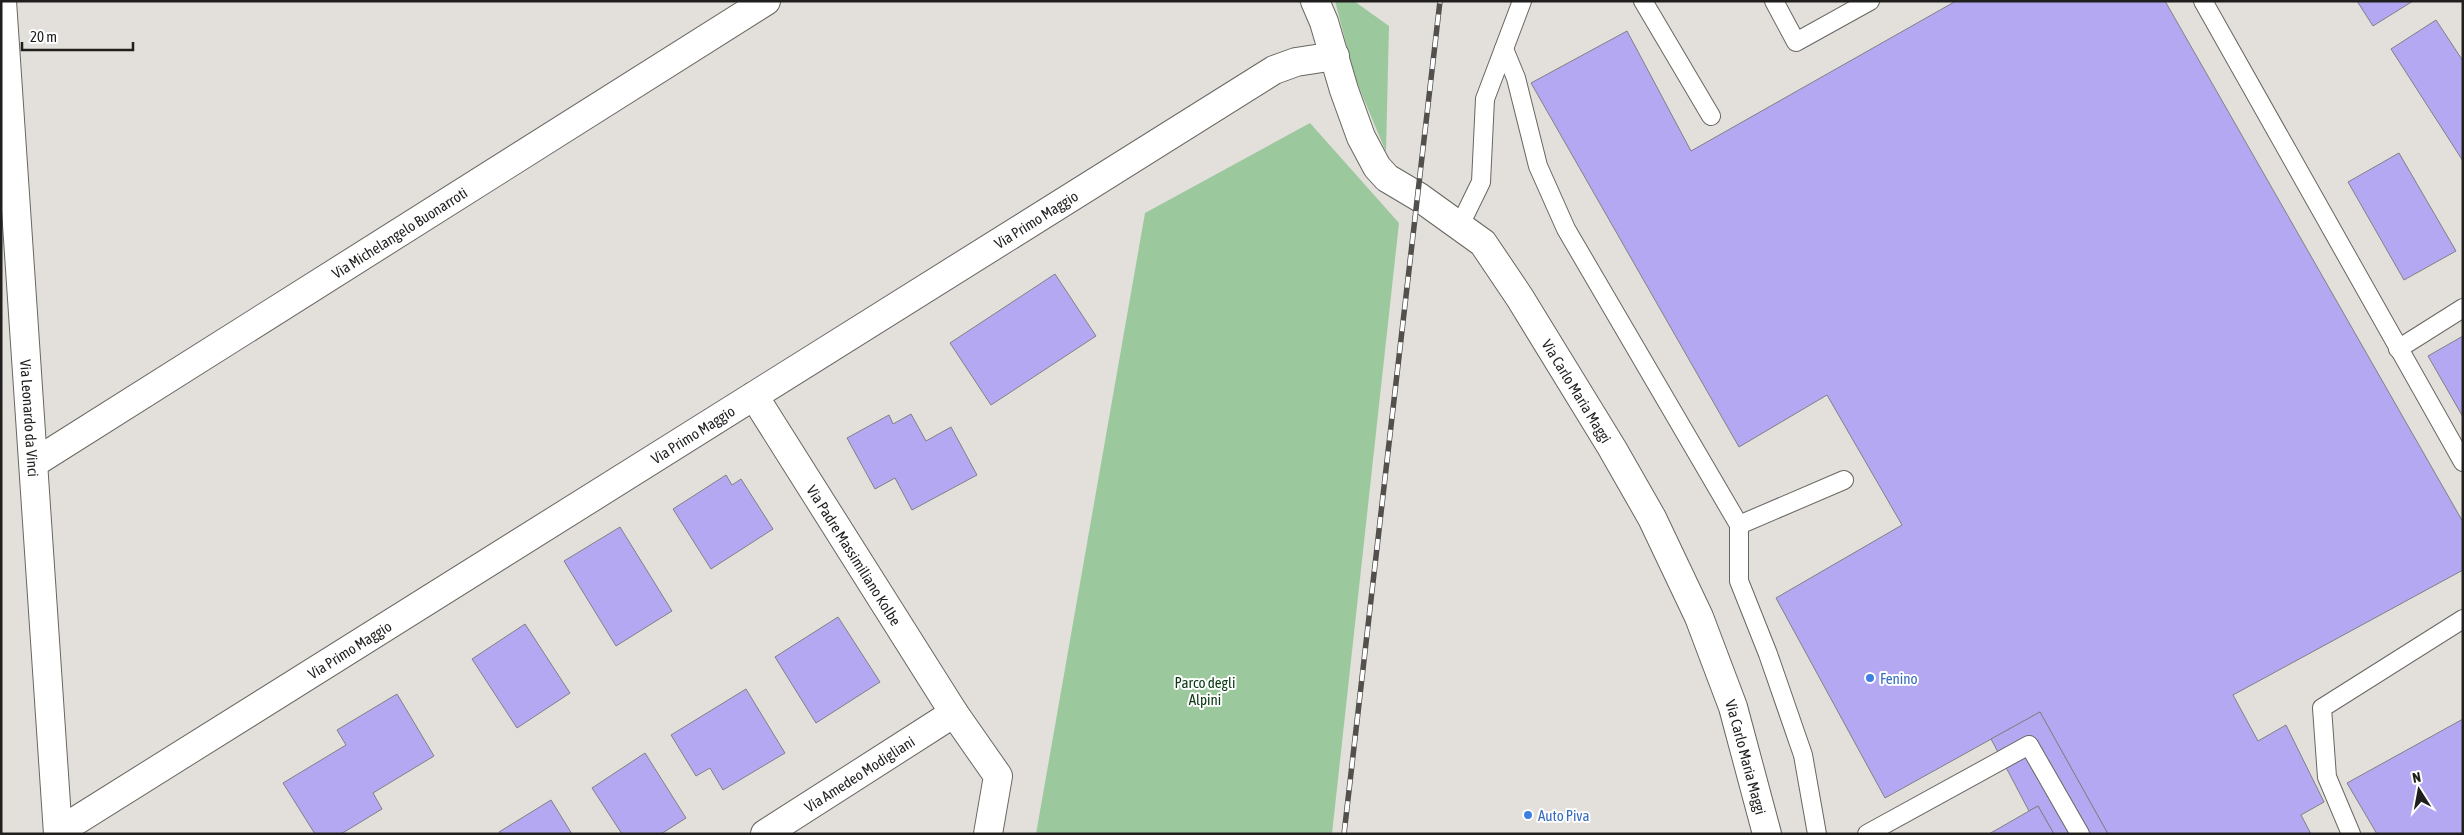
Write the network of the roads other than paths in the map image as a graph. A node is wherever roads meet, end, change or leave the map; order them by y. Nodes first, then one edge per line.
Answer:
1 (2, 1) edge
2 (766, 1) edge
3 (1315, 1) edge
4 (1522, 1) edge
5 (1643, 1) edge
6 (1774, 1) edge
7 (1870, 1) edge
8 (2202, 1) edge
9 (1504, 49) junction
10 (1335, 56) junction
11 (1711, 116) dead end
12 (1460, 225) junction
13 (2463, 308) edge
14 (2398, 349) junction
15 (754, 396) junction
16 (2463, 462) edge
17 (34, 463) junction
18 (1844, 480) dead end
19 (1739, 525) junction
20 (2463, 619) edge
21 (954, 713) junction
22 (58, 833) edge
23 (765, 834) edge
24 (988, 834) edge
25 (1768, 834) edge
26 (1817, 834) edge
27 (1867, 834) edge
28 (2080, 834) edge
29 (2351, 834) edge

1 - 17 street, Via Leonardo da Vinci
2 - 17 street, Via Michelangelo Buonarroti
3 - 10 street, Via Carlo Maria Maggi
4 - 9 lane
5 - 11 lane
6 - 7 lane
8 - 14 lane
9 - 12 lane
9 - 19 lane
10 - 12 street, Via Carlo Maria Maggi
10 - 15 street, Via Primo Maggio
12 - 25 street, Via Carlo Maria Maggi
13 - 14 lane
14 - 16 lane
15 - 21 street, Via Padre Massimiliano Kolbe
15 - 22 street, Via Primo Maggio
17 - 22 street, Via Leonardo da Vinci
18 - 19 lane
19 - 26 lane
20 - 29 lane
21 - 23 street, Via Amedeo Modigliani
21 - 24 street, Via Padre Massimiliano Kolbe
27 - 28 lane

